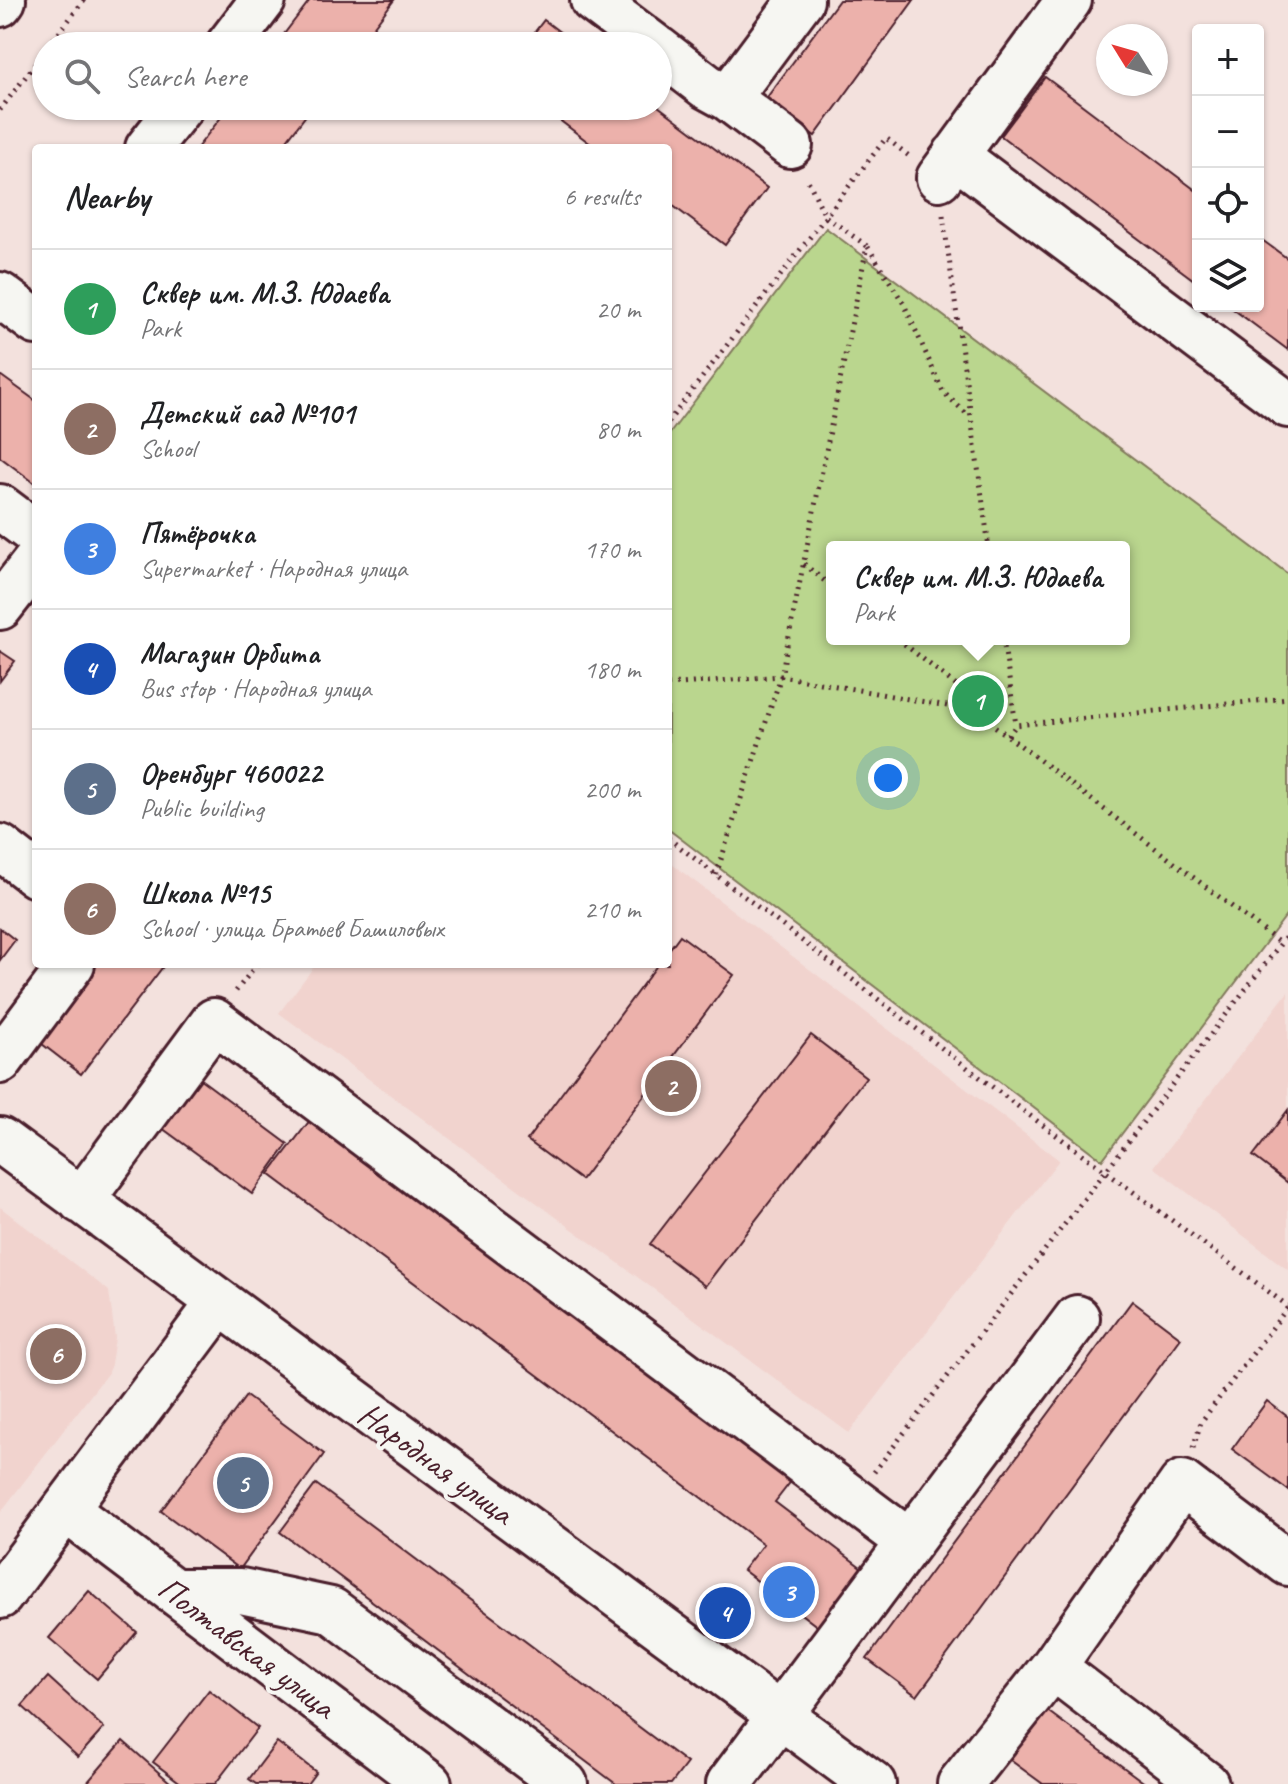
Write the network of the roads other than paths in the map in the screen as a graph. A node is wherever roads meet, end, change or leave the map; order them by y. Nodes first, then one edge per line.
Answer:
1 (263, 0) edge
2 (593, 0) edge
3 (801, 0) edge
4 (1069, 0) edge
5 (239, 32) edge
6 (635, 32) edge
7 (672, 60) edge
8 (728, 98) junction
9 (170, 120) edge
10 (151, 144) edge
11 (790, 145) dead end
12 (1288, 405) edge
13 (0, 507) edge
14 (32, 531) edge
15 (32, 566) edge
16 (0, 607) edge
17 (0, 847) edge
18 (32, 872) edge
19 (69, 968) edge
20 (0, 1061) edge
21 (0, 1140) edge
22 (81, 1201) junction
23 (219, 1303) junction
24 (1077, 1318) dead end
25 (65, 1509) junction
26 (908, 1541) junction
27 (1288, 1563) edge
28 (173, 1591) junction
29 (0, 1596) edge
30 (1053, 1667) junction
31 (781, 1716) junction
32 (429, 1784) edge
33 (565, 1784) edge
34 (729, 1784) edge
35 (873, 1784) edge
36 (960, 1784) edge
37 (1206, 1784) edge

1 - 5 street
2 - 6 street
3 - 8 street
4 - 12 street
7 - 8 street
8 - 11 street
9 - 10 street
13 - 14 street
15 - 16 street
17 - 18 street
19 - 20 street
21 - 22 street, Народная улица
22 - 23 street, Народная улица
22 - 26 street
23 - 25 street
23 - 31 street, Народная улица
24 - 26 street
25 - 28 street, Полтавская улица
25 - 29 street
26 - 31 street
27 - 30 street
28 - 32 street, Полтавская улица
28 - 33 street
30 - 36 street
30 - 37 street
31 - 34 street
31 - 35 street, Народная улица

